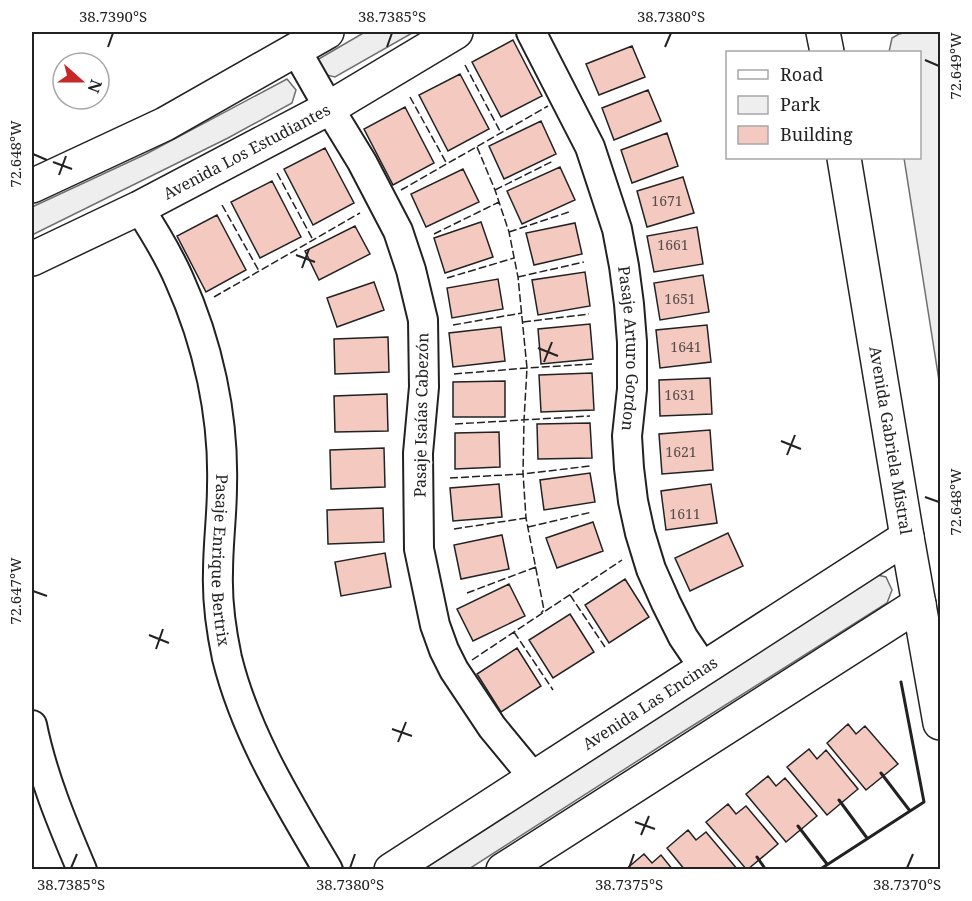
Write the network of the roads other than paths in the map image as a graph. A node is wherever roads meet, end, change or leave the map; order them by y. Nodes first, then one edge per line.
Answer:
1 (327, 32) edge
2 (456, 32) edge
3 (531, 32) edge
4 (823, 32) edge
5 (296, 50) junction
6 (827, 51) edge
7 (329, 108) junction
8 (844, 159) edge
9 (32, 186) edge
10 (139, 208) junction
11 (32, 259) edge
12 (907, 537) junction
13 (919, 604) junction
14 (704, 668) junction
15 (940, 723) edge
16 (32, 725) edge
17 (534, 778) junction
18 (82, 870) edge
19 (328, 870) edge
20 (391, 870) edge
21 (503, 870) edge

1 - 5 street
2 - 7 street, Avenida Los Estudiantes
3 - 14 street, Pasaje Arturo Gordon
4 - 6 street
5 - 7 street, Pasaje Isaías Cabezón
5 - 9 street
7 - 10 street, Avenida Los Estudiantes
7 - 17 street, Pasaje Isaías Cabezón
8 - 12 street, Avenida Gabriela Mistral
10 - 11 street, Avenida Los Estudiantes
10 - 19 street, Pasaje Enrique Bertrix
12 - 13 street, Avenida Gabriela Mistral
12 - 14 street, Avenida Las Encinas
13 - 15 street, Avenida Gabriela Mistral
13 - 21 street
14 - 17 street, Avenida Las Encinas
16 - 18 street
17 - 20 street, Avenida Las Encinas

